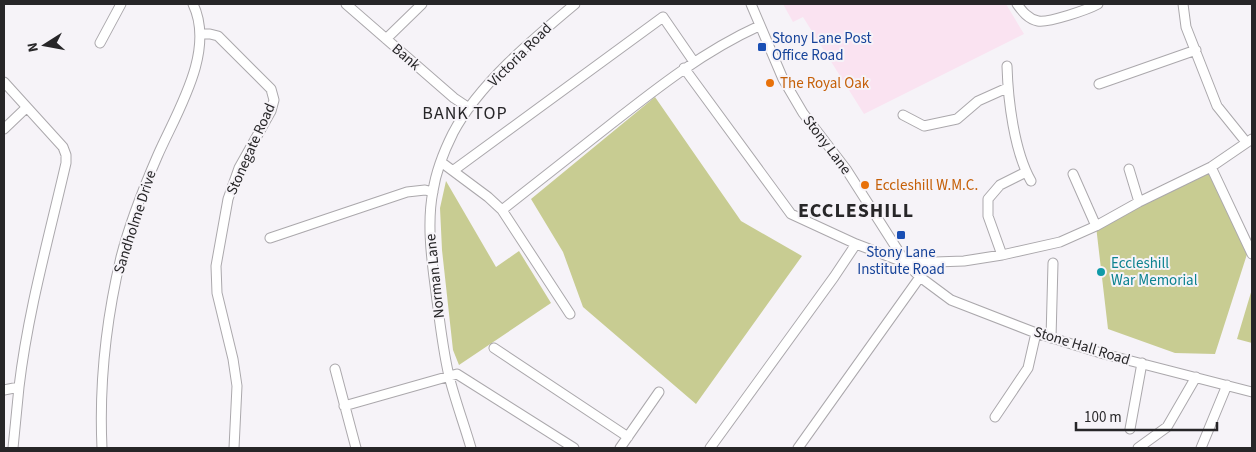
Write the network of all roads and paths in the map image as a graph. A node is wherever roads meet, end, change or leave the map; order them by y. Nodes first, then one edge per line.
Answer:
1 (122, 4) edge
2 (193, 4) edge
3 (346, 4) edge
4 (422, 4) edge
5 (575, 4) edge
6 (751, 4) edge
7 (1017, 4) edge
8 (1098, 4) edge
9 (1183, 4) edge
10 (759, 26) junction
11 (201, 34) junction
12 (386, 40) junction
13 (100, 43) dead end
14 (1196, 50) junction
15 (694, 62) junction
16 (1007, 66) dead end
17 (684, 68) junction
18 (4, 82) edge
19 (1099, 84) dead end
20 (1008, 88) junction
21 (26, 108) junction
22 (468, 108) junction
23 (904, 115) dead end
24 (4, 129) edge
25 (1249, 141) edge
26 (441, 162) junction
27 (1211, 167) junction
28 (1129, 169) dead end
29 (454, 170) junction
30 (1026, 172) junction
31 (1073, 174) dead end
32 (1031, 181) dead end
33 (433, 192) junction
34 (1139, 202) junction
35 (502, 210) junction
36 (1096, 226) junction
37 (270, 238) dead end
38 (856, 244) junction
39 (1252, 254) edge
40 (1002, 255) junction
41 (906, 263) junction
42 (1053, 263) dead end
43 (920, 277) junction
44 (570, 314) dead end
45 (1036, 333) junction
46 (1051, 338) junction
47 (494, 348) dead end
48 (1142, 363) junction
49 (335, 368) dead end
50 (449, 377) junction
51 (1196, 377) junction
52 (1227, 385) junction
53 (19, 387) junction
54 (4, 390) edge
55 (659, 392) dead end
56 (1252, 392) edge
57 (344, 406) junction
58 (995, 418) dead end
59 (1130, 429) dead end
60 (628, 436) junction
61 (13, 448) edge
62 (102, 448) edge
63 (234, 448) edge
64 (356, 448) edge
65 (471, 448) edge
66 (574, 448) edge
67 (620, 448) edge
68 (710, 448) edge
69 (798, 448) edge
70 (1138, 448) edge
71 (1201, 448) edge

1 - 13 street
2 - 11 street, Sandholme Drive
3 - 12 street, Bank
4 - 12 street
5 - 22 street, Victoria Road
6 - 10 street, Stony Lane
7 - 8 street
9 - 14 street
10 - 15 street
10 - 41 street, Stony Lane
11 - 62 street, Sandholme Drive
11 - 63 street, Stonegate Road
12 - 22 street, Bank
14 - 19 street
14 - 25 street
15 - 17 street
15 - 29 street
16 - 20 street
17 - 35 street
17 - 38 street
18 - 21 street
20 - 23 street
20 - 30 street
21 - 24 street
21 - 53 street
22 - 26 street, Norman Lane
25 - 27 street
26 - 29 street
26 - 33 street, Norman Lane
27 - 34 street
27 - 39 street
28 - 34 street
29 - 35 street
30 - 32 street
30 - 40 street
31 - 36 street
33 - 37 street
33 - 50 street, Norman Lane
34 - 36 street
35 - 44 street
36 - 40 street
38 - 41 street
38 - 68 street
40 - 41 street
41 - 43 street, Stony Lane
42 - 46 street
43 - 45 street, Stone Hall Road
43 - 69 street
45 - 46 street, Stone Hall Road
45 - 58 street
46 - 48 street, Stone Hall Road
47 - 60 street
48 - 51 street, Stone Hall Road
48 - 59 street
49 - 57 street
50 - 57 street
50 - 65 street, Norman Lane
50 - 66 street
51 - 52 street, Stone Hall Road
51 - 70 street
52 - 56 street, Stone Hall Road
52 - 71 street
53 - 54 street
53 - 61 street
55 - 60 street
57 - 64 street
60 - 67 street

